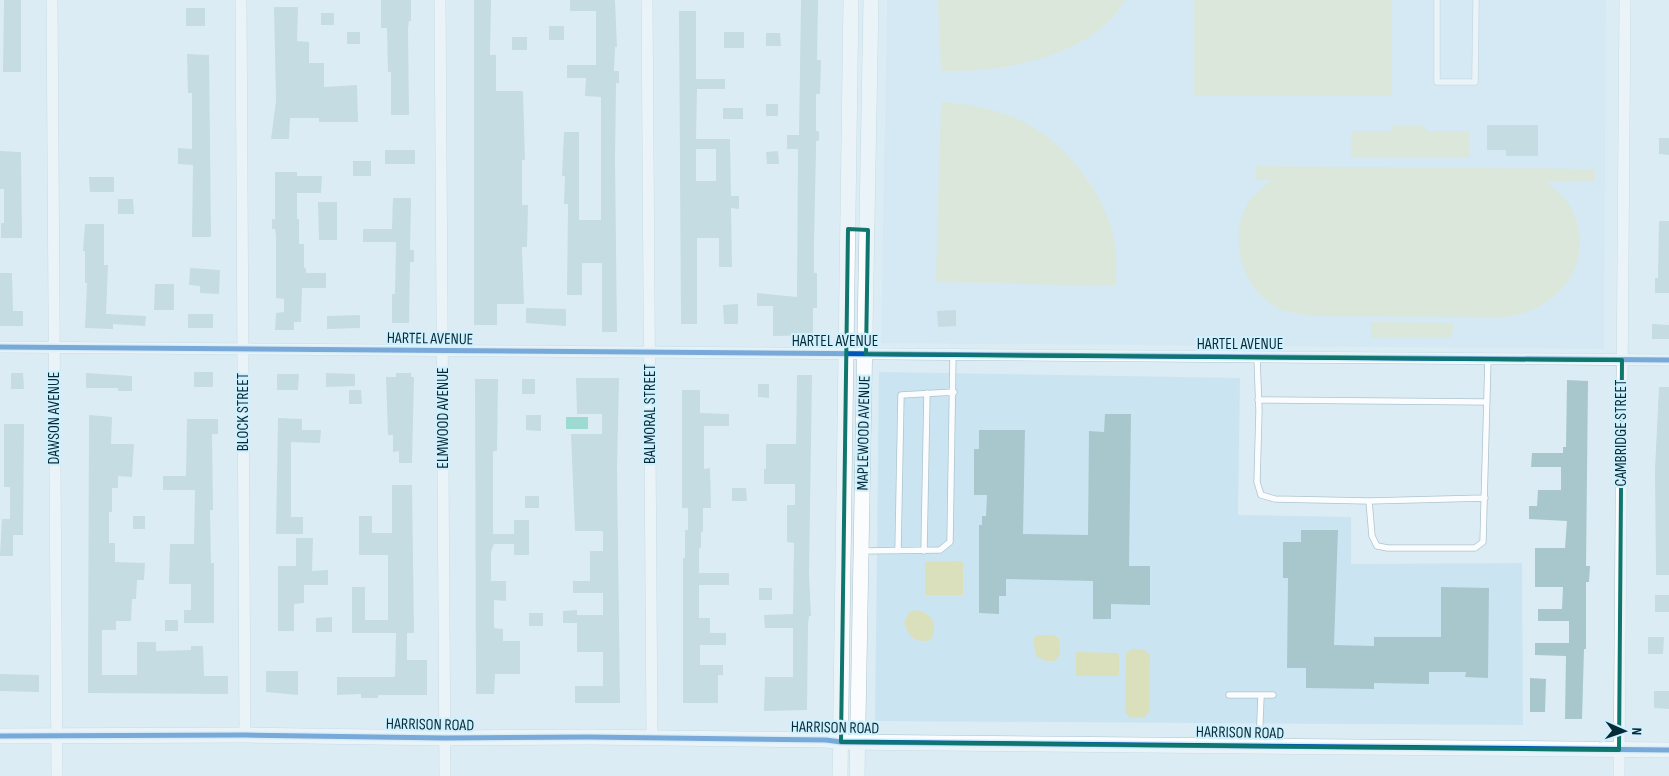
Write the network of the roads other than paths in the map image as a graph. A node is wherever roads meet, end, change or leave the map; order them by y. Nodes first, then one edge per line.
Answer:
1 (52, 0) edge
2 (241, 0) edge
3 (440, 0) edge
4 (647, 0) edge
5 (851, 0) edge
6 (872, 0) edge
7 (1437, 0) edge
8 (1476, 0) edge
9 (1624, 0) edge
10 (849, 109) junction
11 (871, 109) junction
12 (848, 229) junction
13 (868, 230) junction
14 (0, 347) edge
15 (54, 348) junction
16 (243, 349) junction
17 (442, 351) junction
18 (649, 353) junction
19 (845, 354) junction
20 (866, 354) junction
21 (953, 354) junction
22 (1256, 356) junction
23 (1488, 358) junction
24 (1622, 360) junction
25 (1669, 360) edge
26 (954, 392) junction
27 (927, 393) junction
28 (1258, 400) junction
29 (1487, 402) junction
30 (1485, 498) junction
31 (1370, 501) junction
32 (861, 551) junction
33 (924, 551) junction
34 (898, 552) junction
35 (1273, 695) dead end
36 (1229, 696) dead end
37 (1261, 696) junction
38 (245, 735) junction
39 (0, 736) edge
40 (57, 736) junction
41 (445, 738) junction
42 (652, 738) junction
43 (841, 742) junction
44 (858, 742) junction
45 (1259, 745) junction
46 (1619, 750) junction
47 (1669, 750) edge
48 (57, 776) edge
49 (445, 776) edge
50 (840, 776) edge
51 (857, 776) edge
52 (1619, 776) edge

1 - 15 street, DAWSON AVENUE
2 - 16 street, BLOCK STREET
3 - 17 street, ELMWOOD AVENUE
4 - 18 street, BALMORAL STREET
5 - 10 street, MAPLEWOOD AVENUE
6 - 11 street, MAPLEWOOD AVENUE
7 - 8 lane
9 - 24 street, CAMBRIDGE STREET
10 - 11 street
10 - 12 street, MAPLEWOOD AVENUE
11 - 13 street, MAPLEWOOD AVENUE
12 - 13 street
12 - 19 street, MAPLEWOOD AVENUE
13 - 20 street, MAPLEWOOD AVENUE
14 - 15 street, HARTEL AVENUE
15 - 16 street, HARTEL AVENUE
15 - 40 street, DAWSON AVENUE
16 - 17 street, HARTEL AVENUE
16 - 38 street, BLOCK STREET
17 - 18 street, HARTEL AVENUE
17 - 41 street, ELMWOOD AVENUE
18 - 19 street, HARTEL AVENUE
18 - 42 street, BALMORAL STREET
19 - 20 street, HARTEL AVENUE
19 - 43 street, MAPLEWOOD AVENUE
20 - 21 street, HARTEL AVENUE
20 - 32 street, MAPLEWOOD AVENUE
21 - 22 street, HARTEL AVENUE
21 - 26 lane
22 - 23 street, HARTEL AVENUE
22 - 28 lane
23 - 24 street, HARTEL AVENUE
23 - 29 lane
24 - 25 street, HARTEL AVENUE
24 - 46 street, CAMBRIDGE STREET
26 - 27 lane
26 - 33 lane
27 - 33 lane
27 - 34 lane
28 - 29 lane
28 - 31 lane
29 - 30 lane
30 - 31 lane
30 - 31 lane
32 - 34 lane
32 - 44 street, MAPLEWOOD AVENUE
33 - 34 lane
35 - 37 lane
36 - 37 lane
37 - 45 lane
38 - 40 street, HARRISON ROAD
38 - 41 street, HARRISON ROAD
39 - 40 street, HARRISON ROAD
40 - 48 street, DAWSON AVENUE
41 - 42 street, HARRISON ROAD
41 - 49 street, ELMWOOD AVENUE
42 - 43 street, HARRISON ROAD
43 - 44 street, HARRISON ROAD
43 - 50 street, MAPLEWOOD AVENUE
44 - 45 street, HARRISON ROAD
44 - 51 street, MAPLEWOOD AVENUE
45 - 46 street, HARRISON ROAD
46 - 47 street, HARRISON ROAD
46 - 52 street, CAMBRIDGE STREET

